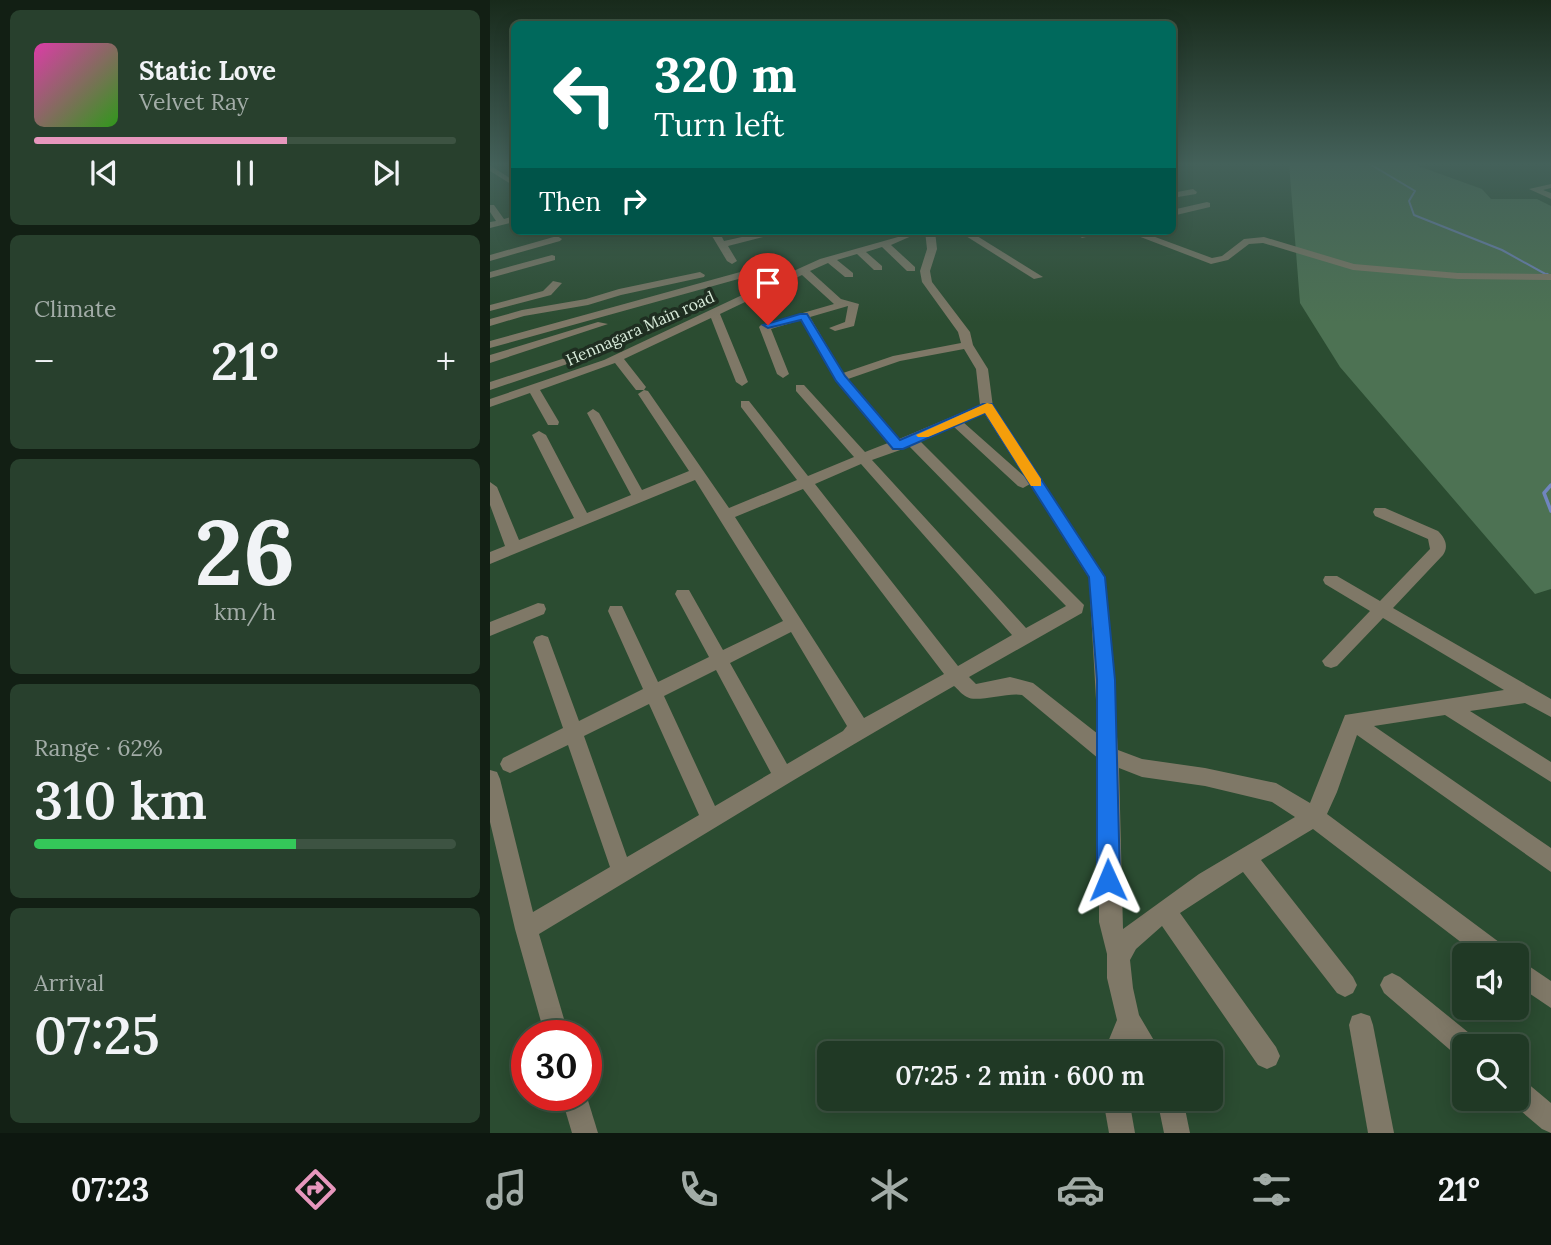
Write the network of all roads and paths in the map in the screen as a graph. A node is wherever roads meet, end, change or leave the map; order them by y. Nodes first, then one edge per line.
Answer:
1 (498, 216) edge
2 (511, 220) edge
3 (502, 222) junction
4 (490, 225) edge
5 (716, 235) edge
6 (762, 235) edge
7 (908, 235) edge
8 (930, 235) edge
9 (970, 235) edge
10 (1141, 235) edge
11 (557, 239) dead end
12 (722, 244) junction
13 (884, 244) junction
14 (859, 251) junction
15 (490, 258) edge
16 (552, 258) dead end
17 (830, 259) junction
18 (732, 261) dead end
19 (878, 268) dead end
20 (911, 268) dead end
21 (804, 271) junction
22 (490, 275) edge
23 (700, 275) dead end
24 (849, 275) dead end
25 (1038, 277) dead end
26 (1545, 277) edge
27 (557, 283) dead end
28 (777, 283) junction
29 (841, 302) junction
30 (490, 308) edge
31 (714, 313) junction
32 (804, 316) junction
33 (490, 323) edge
34 (602, 324) dead end
35 (835, 328) dead end
36 (490, 345) edge
37 (967, 345) junction
38 (584, 355) dead end
39 (617, 358) junction
40 (490, 359) edge
41 (783, 374) dead end
42 (840, 378) junction
43 (491, 382) edge
44 (742, 382) dead end
45 (533, 388) junction
46 (800, 388) dead end
47 (496, 401) edge
48 (745, 404) dead end
49 (987, 407) junction
50 (593, 413) dead end
51 (955, 421) junction
52 (553, 422) dead end
53 (539, 435) dead end
54 (904, 443) junction
55 (863, 459) junction
56 (698, 473) junction
57 (807, 482) junction
58 (1023, 483) dead end
59 (490, 487) edge
60 (639, 497) junction
61 (1380, 512) dead end
62 (726, 515) junction
63 (583, 520) junction
64 (514, 548) junction
65 (490, 558) edge
66 (1331, 580) dead end
67 (683, 594) dead end
68 (538, 609) dead end
69 (1381, 610) junction
70 (616, 611) dead end
71 (794, 623) junction
72 (490, 629) edge
73 (1024, 637) junction
74 (542, 642) dead end
75 (719, 659) junction
76 (1331, 661) dead end
77 (955, 675) junction
78 (653, 693) junction
79 (1526, 695) junction
80 (1446, 706) junction
81 (1551, 709) edge
82 (1352, 720) junction
83 (573, 733) junction
84 (855, 733) junction
85 (1109, 755) junction
86 (510, 764) dead end
87 (1551, 773) edge
88 (784, 776) junction
89 (490, 779) edge
90 (1314, 817) junction
91 (711, 820) junction
92 (1246, 858) junction
93 (1551, 861) edge
94 (622, 872) junction
95 (1165, 911) junction
96 (526, 929) junction
97 (1482, 943) edge
98 (1119, 954) junction
99 (1529, 979) edge
100 (1345, 985) dead end
101 (1392, 985) dead end
102 (1551, 996) edge
103 (552, 1020) edge
104 (1129, 1021) junction
105 (1361, 1025) dead end
106 (1452, 1035) edge
107 (1121, 1041) edge
108 (1142, 1041) edge
109 (1267, 1056) dead end
110 (1529, 1101) edge
111 (578, 1111) edge
112 (1118, 1111) edge
113 (1172, 1111) edge
114 (1551, 1120) edge
115 (585, 1133) edge
116 (1122, 1133) edge
117 (1177, 1133) edge
118 (1381, 1133) edge

1 - 3 street
2 - 3 street
3 - 4 street
5 - 12 street
6 - 12 street
7 - 13 street, Hennagara Main road
8 - 37 street
9 - 25 street
10 - 26 street
11 - 15 street
12 - 18 street
13 - 14 street, Hennagara Main road
13 - 20 street
14 - 17 street, Hennagara Main road
14 - 19 street
16 - 22 street
17 - 21 street, Hennagara Main road
17 - 24 street
21 - 28 street, Hennagara Main road
21 - 29 street
23 - 33 street
27 - 30 street
28 - 31 street, Hennagara Main road
28 - 36 street
29 - 32 street
29 - 35 street
31 - 39 street, Hennagara Main road
31 - 44 street
32 - 41 street
32 - 42 street
34 - 40 street
37 - 42 street
37 - 49 street
38 - 43 street
39 - 45 street, Hennagara Main road
39 - 56 street
42 - 54 street
43 - 47 street
45 - 47 street, Hennagara Main road
45 - 52 street
46 - 55 street
48 - 57 street
49 - 51 street
49 - 85 street
50 - 60 street
51 - 54 street
51 - 58 street
53 - 63 street
54 - 55 street
54 - 73 street
55 - 57 street
55 - 73 street
56 - 60 street
56 - 62 street
57 - 62 street
57 - 77 street
59 - 64 street
60 - 63 street
61 - 69 street
62 - 71 street
63 - 64 street
64 - 65 street
66 - 69 street
67 - 75 street
68 - 72 street
69 - 76 street
69 - 79 street
70 - 78 street
71 - 75 street
71 - 84 street
73 - 77 street
74 - 83 street
75 - 78 street
75 - 88 street
77 - 84 street
77 - 85 street
78 - 83 street
78 - 91 street
79 - 80 street
79 - 81 street
80 - 82 street
80 - 87 street
82 - 90 street
82 - 93 street
83 - 86 street
83 - 94 street
84 - 88 street
85 - 90 street
85 - 98 street
88 - 91 street
89 - 96 street
90 - 92 street
90 - 97 street
91 - 94 street
92 - 95 street
92 - 100 street
94 - 96 street
95 - 98 street
95 - 109 street
96 - 103 street
98 - 104 street
99 - 102 street
101 - 106 street
104 - 107 street
104 - 108 street
105 - 118 street
110 - 114 street
111 - 115 street
112 - 116 street
113 - 117 street

